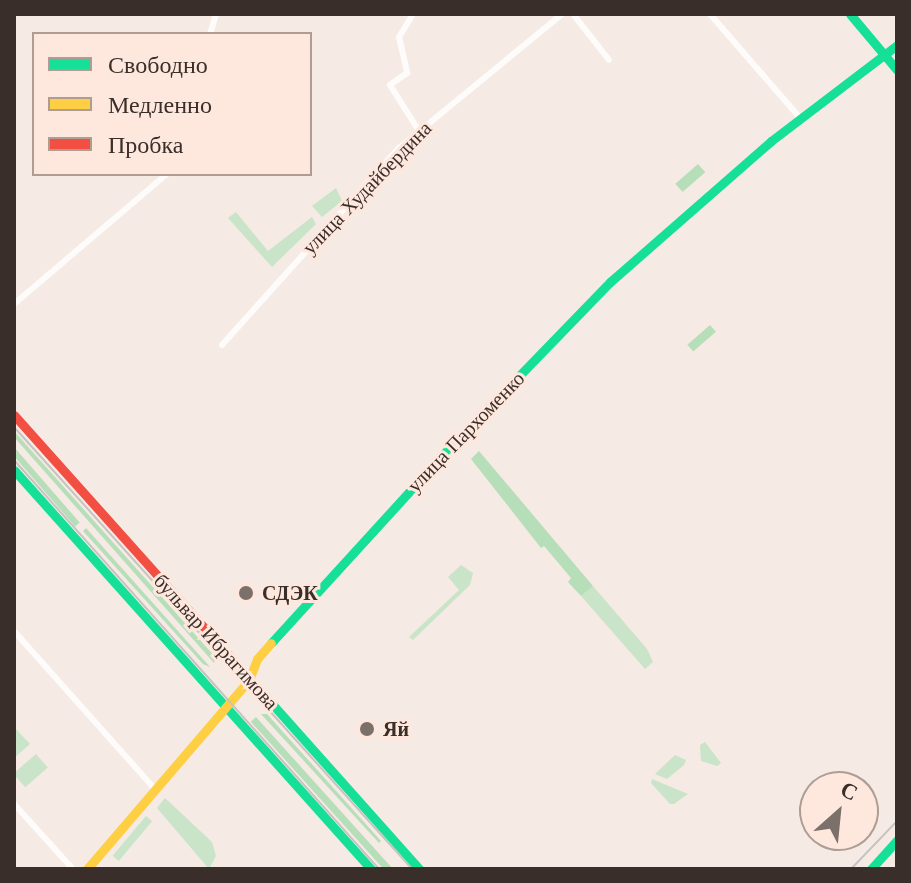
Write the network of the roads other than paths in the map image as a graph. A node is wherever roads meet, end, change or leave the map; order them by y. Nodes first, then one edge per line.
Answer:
1 (413, 14) edge
2 (562, 14) edge
3 (573, 14) edge
4 (710, 14) edge
5 (850, 14) edge
6 (897, 45) edge
7 (884, 55) junction
8 (609, 60) dead end
9 (897, 70) edge
10 (800, 118) junction
11 (419, 131) junction
12 (165, 176) edge
13 (14, 304) edge
14 (222, 345) dead end
15 (14, 415) edge
16 (14, 470) edge
17 (14, 631) edge
18 (249, 680) junction
19 (224, 706) junction
20 (155, 789) junction
21 (14, 804) edge
22 (897, 840) edge
23 (73, 869) edge
24 (87, 869) edge
25 (371, 869) edge
26 (419, 869) edge
27 (871, 869) edge

1 - 11 street
2 - 11 street, улица Худайбердина
3 - 8 street
4 - 10 street
5 - 7 main road
6 - 7 main road, улица Пархоменко
7 - 9 main road
7 - 10 main road, улица Пархоменко
10 - 18 main road, улица Пархоменко
11 - 14 street, улица Худайбердина
12 - 13 street
15 - 18 main road, бульвар Ибрагимова
16 - 19 main road, бульвар Ибрагимова
17 - 20 street
18 - 19 main road, улица Пархоменко
18 - 26 main road, бульвар Ибрагимова
19 - 20 main road, улица Пархоменко
19 - 25 main road, бульвар Ибрагимова
20 - 24 main road, улица Пархоменко
21 - 23 street
22 - 27 main road

